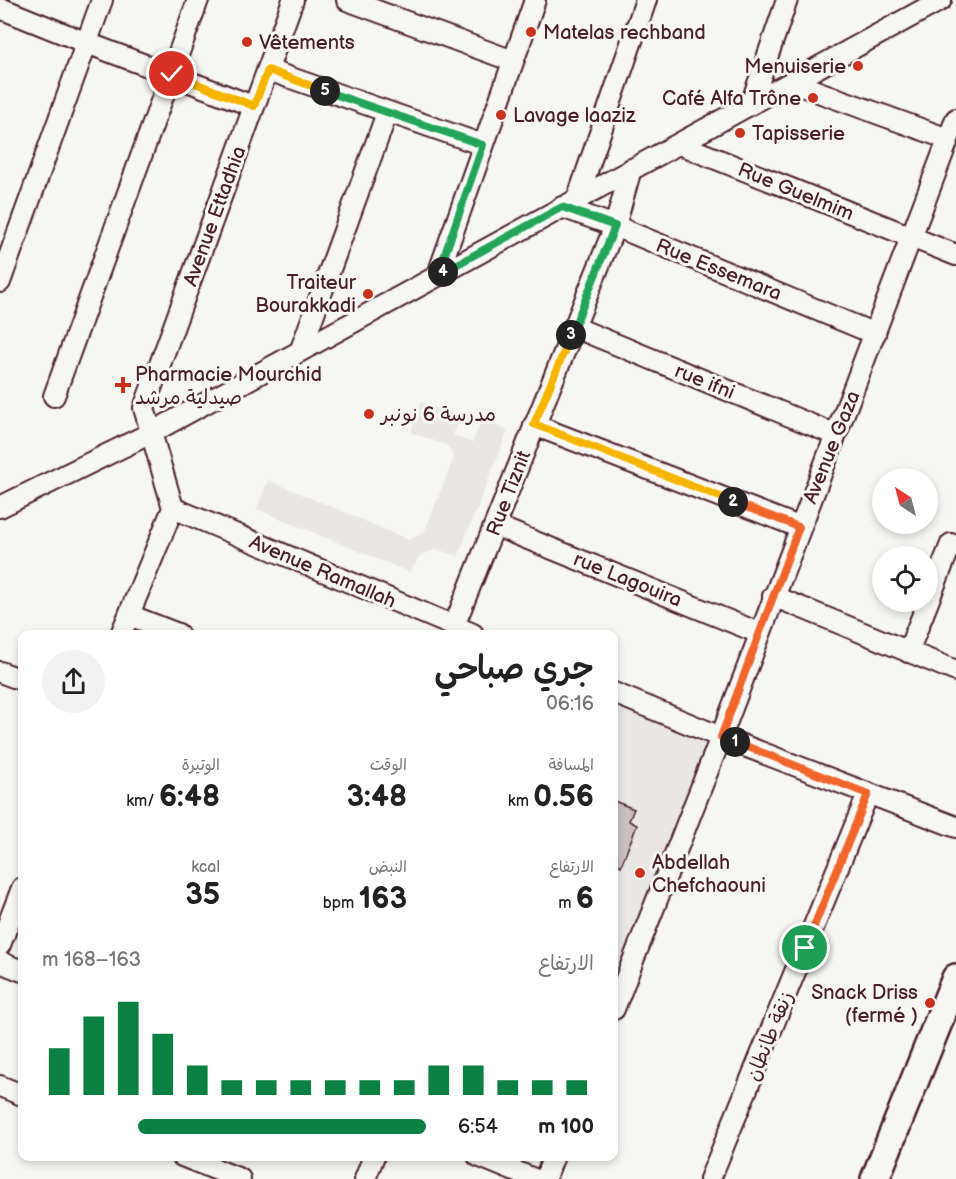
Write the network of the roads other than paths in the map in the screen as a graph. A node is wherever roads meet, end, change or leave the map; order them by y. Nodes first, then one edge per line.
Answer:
1 (102, 0) edge
2 (198, 0) edge
3 (293, 0) edge
4 (347, 0) edge
5 (535, 0) edge
6 (646, 0) edge
7 (787, 0) edge
8 (941, 0) edge
9 (0, 8) edge
10 (916, 8) edge
11 (87, 43) junction
12 (513, 61) junction
13 (268, 70) junction
14 (172, 74) junction
15 (790, 82) junction
16 (751, 104) junction
17 (254, 106) junction
18 (387, 113) junction
19 (956, 119) edge
20 (948, 139) junction
21 (679, 144) junction
22 (483, 145) junction
23 (631, 169) junction
24 (570, 202) junction
25 (615, 226) junction
26 (912, 238) junction
27 (956, 255) edge
28 (438, 274) junction
29 (0, 282) edge
30 (574, 327) junction
31 (875, 334) junction
32 (301, 349) junction
33 (54, 396) dead end
34 (534, 424) junction
35 (152, 433) junction
36 (836, 435) junction
37 (0, 507) edge
38 (173, 508) junction
39 (496, 526) junction
40 (799, 527) junction
41 (951, 544) dead end
42 (773, 596) junction
43 (129, 615) junction
44 (453, 626) junction
45 (123, 630) edge
46 (168, 630) edge
47 (463, 630) edge
48 (759, 633) junction
49 (908, 652) junction
50 (956, 670) edge
51 (0, 672) edge
52 (18, 679) edge
53 (618, 695) edge
54 (721, 737) junction
55 (868, 794) junction
56 (956, 826) edge
57 (18, 898) edge
58 (0, 945) edge
59 (0, 962) edge
60 (18, 969) edge
61 (956, 978) edge
62 (618, 999) edge
63 (0, 1086) edge
64 (18, 1093) edge
65 (195, 1161) edge
66 (372, 1161) edge
67 (490, 1161) edge
68 (552, 1161) edge
69 (240, 1179) edge
70 (365, 1179) edge
71 (534, 1179) edge
72 (545, 1179) edge
73 (710, 1179) edge
74 (875, 1179) edge

1 - 11 street
2 - 14 street
3 - 13 street, Avenue Ettadhia
4 - 12 street
5 - 12 street
6 - 24 street
7 - 16 street
8 - 10 street
9 - 11 street
10 - 15 street
11 - 14 street
11 - 29 street
12 - 22 street
13 - 17 street, Avenue Ettadhia
13 - 18 street
14 - 17 street
14 - 33 street
15 - 16 street
15 - 20 street
16 - 21 street
17 - 35 street, Avenue Ettadhia
18 - 22 street
18 - 32 street
19 - 20 street, Avenue Gaza
20 - 26 street, Avenue Gaza
21 - 23 street
21 - 26 street, Rue Guelmim
22 - 28 street
23 - 24 street
23 - 25 street, Rue Tiznit
24 - 25 street, Rue Essemara
24 - 28 street
25 - 30 street, Rue Tiznit
25 - 31 street, Rue Essemara
26 - 27 street, Rue Guelmim
26 - 31 street, Avenue Gaza
28 - 32 street
30 - 34 street, Rue Tiznit
30 - 36 street, rue ifni
31 - 36 street, Avenue Gaza
32 - 35 street
34 - 39 street, Rue Tiznit
34 - 40 street
35 - 37 street
35 - 38 street, Avenue Ettadhia
36 - 40 street, Avenue Gaza
38 - 43 street
38 - 44 street, Avenue Ramallah
39 - 44 street, Rue Tiznit
39 - 48 street, rue Lagouira
40 - 42 street, Avenue Gaza
41 - 49 street
42 - 48 street, Avenue Gaza
42 - 49 street
43 - 45 street
43 - 46 street
44 - 47 street, Avenue Ramallah
48 - 54 street, Avenue Gaza
49 - 50 street
51 - 52 street
53 - 54 street
54 - 55 street
54 - 62 street, Avenue Gaza
55 - 56 street
55 - 73 street, زنقة طانطان
57 - 58 street
59 - 60 street
61 - 74 street
63 - 64 street
65 - 69 street
66 - 70 street
67 - 71 street
68 - 72 street

